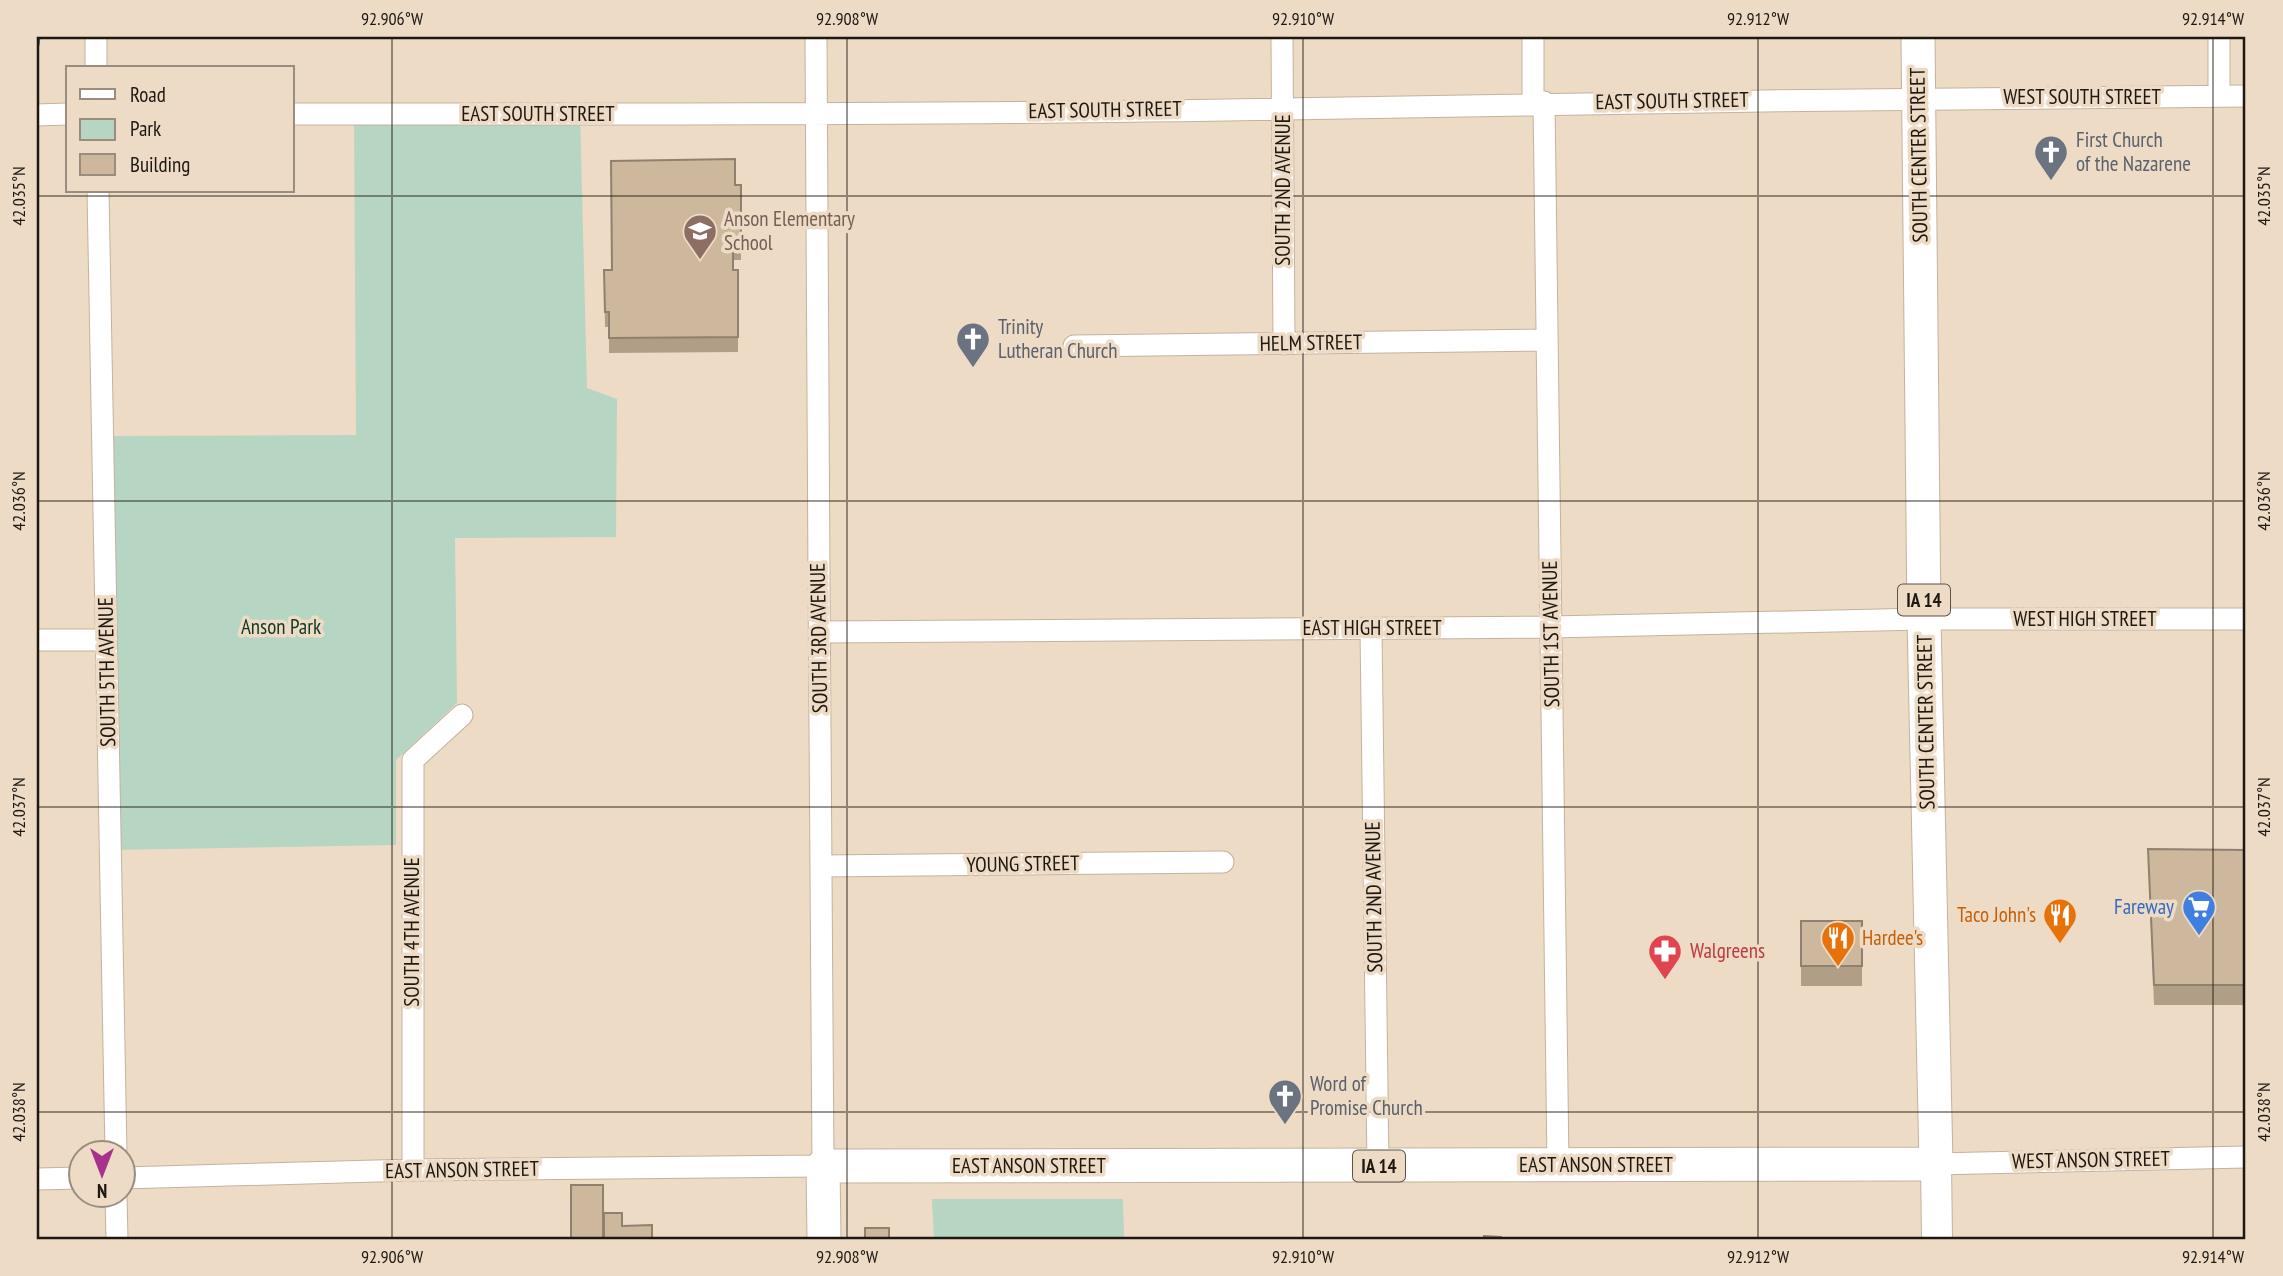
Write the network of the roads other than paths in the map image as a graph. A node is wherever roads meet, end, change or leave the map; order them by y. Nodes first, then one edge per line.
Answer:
1 (96, 37) edge
2 (816, 37) edge
3 (1282, 37) edge
4 (1533, 37) edge
5 (1918, 37) edge
6 (2219, 37) edge
7 (96, 66) edge
8 (2219, 96) junction
9 (2246, 96) edge
10 (1919, 98) junction
11 (1538, 103) junction
12 (1282, 109) junction
13 (816, 113) junction
14 (66, 114) edge
15 (294, 114) edge
16 (37, 115) edge
17 (98, 192) edge
18 (1547, 340) junction
19 (1284, 344) junction
20 (1074, 346) dead end
21 (1924, 619) junction
22 (2246, 619) edge
23 (1551, 627) junction
24 (1371, 629) junction
25 (819, 632) junction
26 (37, 640) edge
27 (106, 640) junction
28 (462, 715) dead end
29 (1223, 862) dead end
30 (823, 866) junction
31 (116, 1140) edge
32 (2246, 1157) edge
33 (1936, 1164) junction
34 (1558, 1165) junction
35 (823, 1166) junction
36 (1378, 1166) junction
37 (413, 1170) junction
38 (66, 1178) edge
39 (136, 1178) edge
40 (37, 1179) edge
41 (116, 1210) edge
42 (117, 1239) edge
43 (824, 1239) edge
44 (1937, 1239) edge

1 - 7 street
2 - 13 street, SOUTH 3RD AVENUE
3 - 12 street, SOUTH 2ND AVENUE
4 - 11 street, SOUTH 1ST AVENUE
5 - 10 main road, SOUTH CENTER STREET / IA 14
6 - 8 street
8 - 9 street, WEST SOUTH STREET
8 - 10 street, WEST SOUTH STREET
10 - 11 street, EAST SOUTH STREET
10 - 21 main road, SOUTH CENTER STREET / IA 14
11 - 12 street, EAST SOUTH STREET
11 - 18 street, SOUTH 1ST AVENUE
12 - 13 street, EAST SOUTH STREET
12 - 19 street, SOUTH 2ND AVENUE
13 - 15 street, EAST SOUTH STREET
13 - 25 street, SOUTH 3RD AVENUE
14 - 16 street
17 - 27 street, SOUTH 5TH AVENUE
18 - 19 street, HELM STREET
18 - 23 street, SOUTH 1ST AVENUE
19 - 20 street, HELM STREET
21 - 22 street, WEST HIGH STREET
21 - 23 street, EAST HIGH STREET
21 - 33 main road, SOUTH CENTER STREET / IA 14
23 - 24 street, EAST HIGH STREET
23 - 34 street, SOUTH 1ST AVENUE
24 - 25 street, EAST HIGH STREET
24 - 36 street, SOUTH 2ND AVENUE
25 - 30 street, SOUTH 3RD AVENUE
26 - 27 street
27 - 31 street, SOUTH 5TH AVENUE
28 - 37 street, SOUTH 4TH AVENUE
29 - 30 street, YOUNG STREET
30 - 35 street, SOUTH 3RD AVENUE
32 - 33 street, WEST ANSON STREET
33 - 34 main road, EAST ANSON STREET / IA 14
33 - 44 main road, SOUTH CENTER STREET
34 - 36 main road, EAST ANSON STREET / IA 14
35 - 36 main road, EAST ANSON STREET / IA 14
35 - 37 street, EAST ANSON STREET
35 - 43 main road, SOUTH 3RD AVENUE
37 - 39 street, EAST ANSON STREET
38 - 40 street
41 - 42 street

